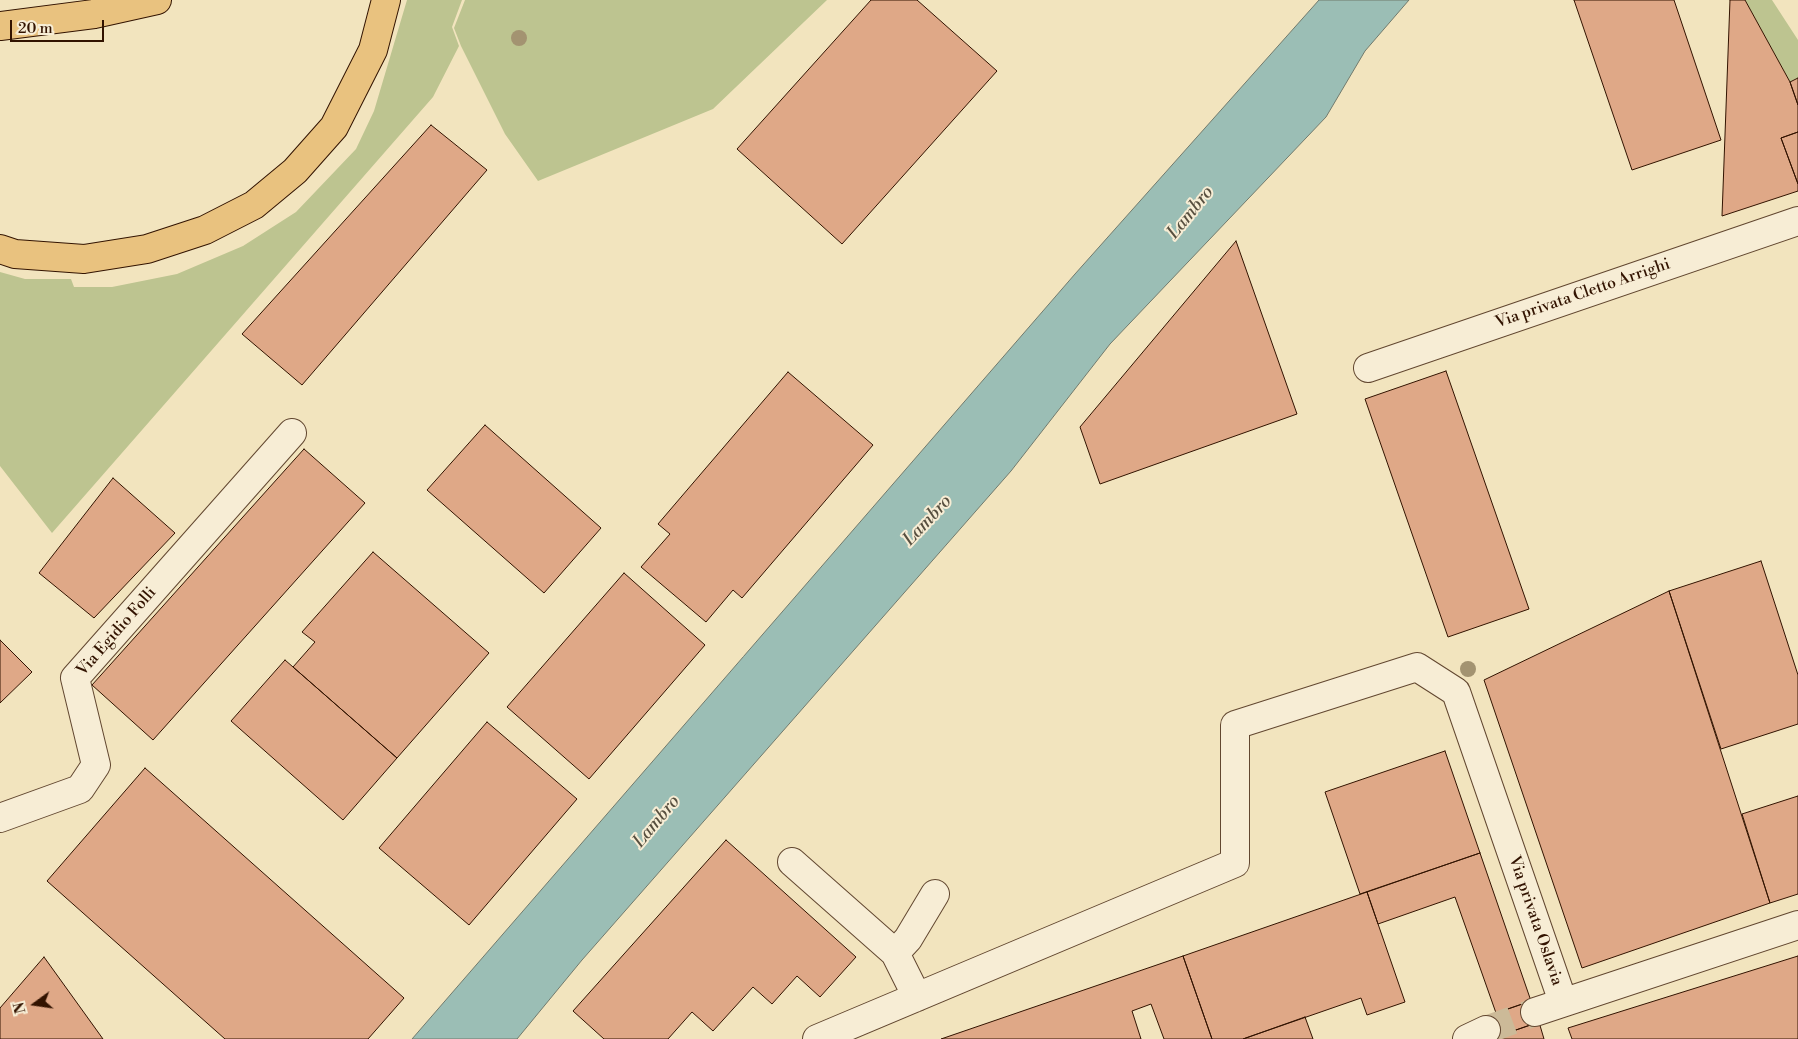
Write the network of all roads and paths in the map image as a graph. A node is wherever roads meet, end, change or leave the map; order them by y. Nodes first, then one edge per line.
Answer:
1 (157, 0) edge
2 (386, 0) edge
3 (94, 14) junction
4 (0, 26) edge
5 (0, 46) edge
6 (1798, 221) edge
7 (0, 249) edge
8 (1368, 368) dead end
9 (292, 433) dead end
10 (0, 818) edge
11 (792, 862) dead end
12 (934, 894) dead end
13 (1798, 924) edge
14 (895, 953) junction
15 (917, 998) junction
16 (1563, 1002) junction
17 (1535, 1012) tunnel mouth
18 (858, 1031) edge
19 (817, 1039) edge

1 - 3 highway
2 - 7 highway
3 - 4 highway
3 - 5 highway
6 - 8 lane, Via privata Cletto Arrighi
9 - 10 lane, Via Egidio Folli
11 - 14 lane
12 - 14 lane
13 - 16 lane, Via privata Oslavia
14 - 15 lane
15 - 16 lane, Via privata Oslavia
15 - 18 lane
16 - 17 lane
18 - 19 lane

